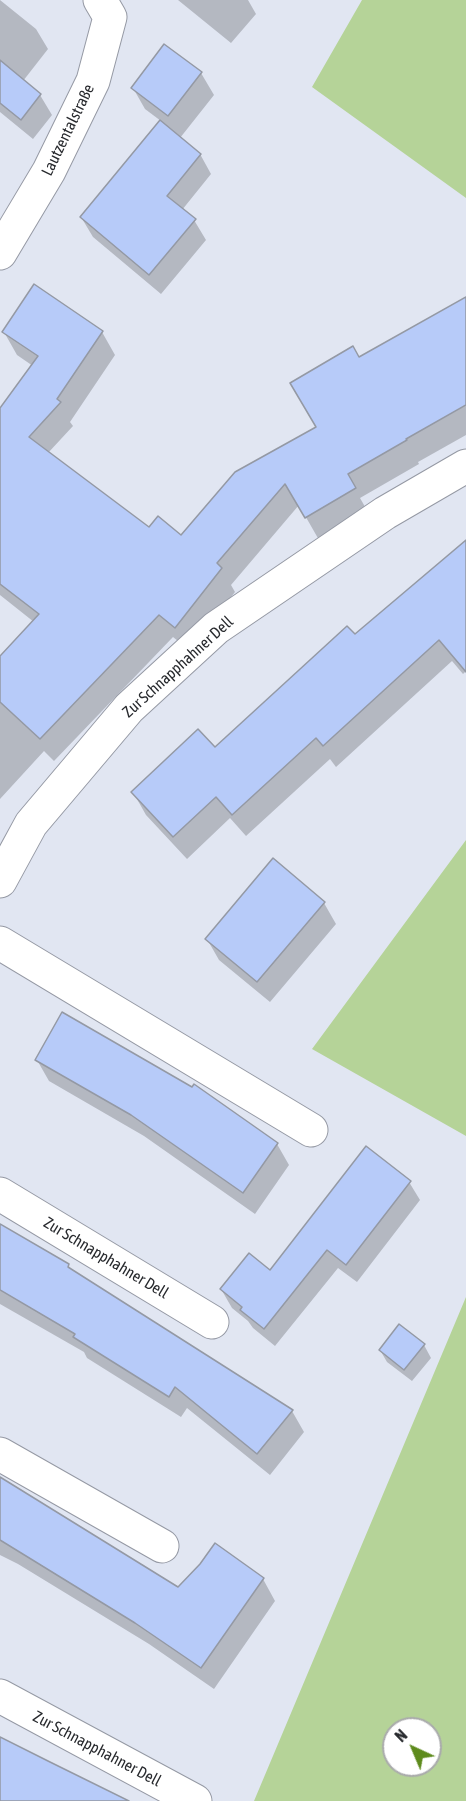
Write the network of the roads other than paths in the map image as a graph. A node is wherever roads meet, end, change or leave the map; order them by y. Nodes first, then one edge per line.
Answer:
1 (100, 0) edge
2 (0, 253) edge
3 (466, 466) edge
4 (0, 881) edge
5 (0, 943) edge
6 (311, 1130) dead end
7 (0, 1194) edge
8 (212, 1322) dead end
9 (0, 1454) edge
10 (162, 1546) dead end
11 (0, 1696) edge
12 (195, 1801) edge

1 - 2 street, Lautzentalstraße
3 - 4 street, Zur Schnapphahner Dell
5 - 6 street
7 - 8 street, Zur Schnapphahner Dell
9 - 10 street
11 - 12 street, Zur Schnapphahner Dell

